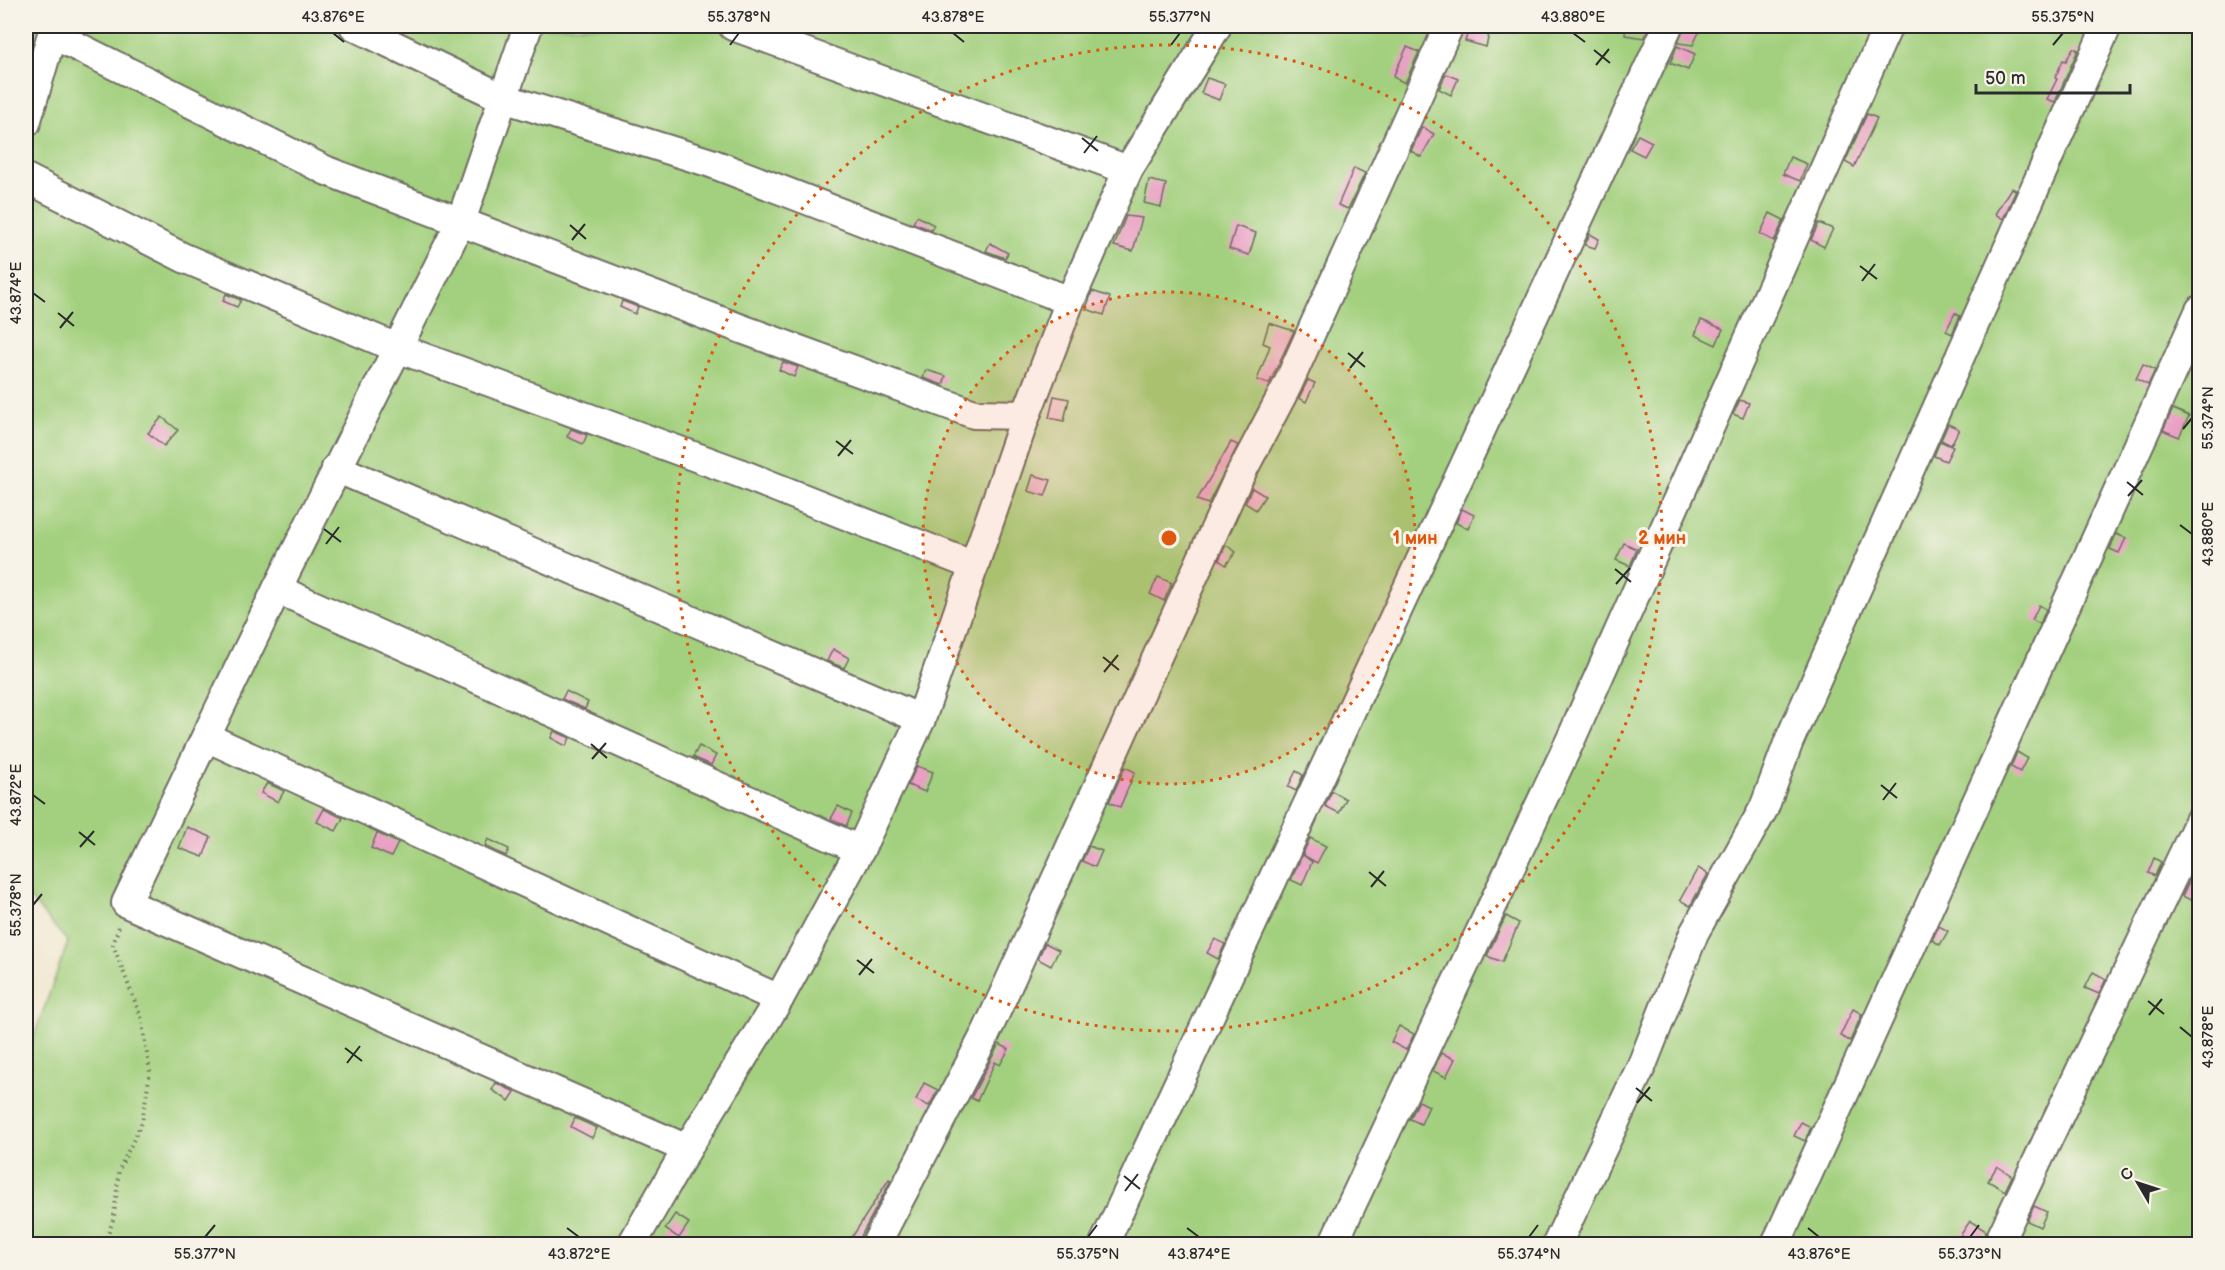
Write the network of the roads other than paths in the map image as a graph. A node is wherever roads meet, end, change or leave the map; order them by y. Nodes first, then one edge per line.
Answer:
1 (354, 26) edge
2 (528, 26) edge
3 (733, 26) edge
4 (1217, 26) edge
5 (1449, 26) edge
6 (1668, 26) edge
7 (1888, 26) edge
8 (2107, 26) edge
9 (46, 28) edge
10 (503, 98) junction
11 (26, 123) edge
12 (1128, 170) junction
13 (26, 178) edge
14 (460, 220) junction
15 (1070, 301) junction
16 (2199, 310) edge
17 (397, 348) junction
18 (1026, 416) junction
19 (336, 468) junction
20 (974, 566) junction
21 (277, 589) junction
22 (921, 719) junction
23 (206, 737) junction
24 (2199, 819) edge
25 (860, 850) junction
26 (779, 999) junction
27 (687, 1149) junction
28 (632, 1245) edge
29 (876, 1245) edge
30 (1104, 1245) edge
31 (1333, 1245) edge
32 (1557, 1245) edge
33 (1776, 1245) edge
34 (1998, 1245) edge

1 - 10 lane
2 - 10 lane
3 - 12 lane
4 - 12 lane
5 - 29 lane
6 - 30 lane
7 - 31 lane
8 - 32 lane
9 - 11 lane
9 - 14 lane
10 - 14 lane
10 - 15 lane
12 - 15 lane
13 - 17 lane
14 - 17 lane
14 - 18 lane
15 - 18 lane
16 - 33 lane
17 - 19 lane
17 - 20 lane
18 - 20 lane
19 - 21 lane
19 - 22 lane
20 - 22 lane
21 - 23 lane
21 - 25 lane
22 - 25 lane
23 - 26 lane
23 - 27 lane
24 - 34 lane
25 - 26 lane
26 - 27 lane
27 - 28 lane

